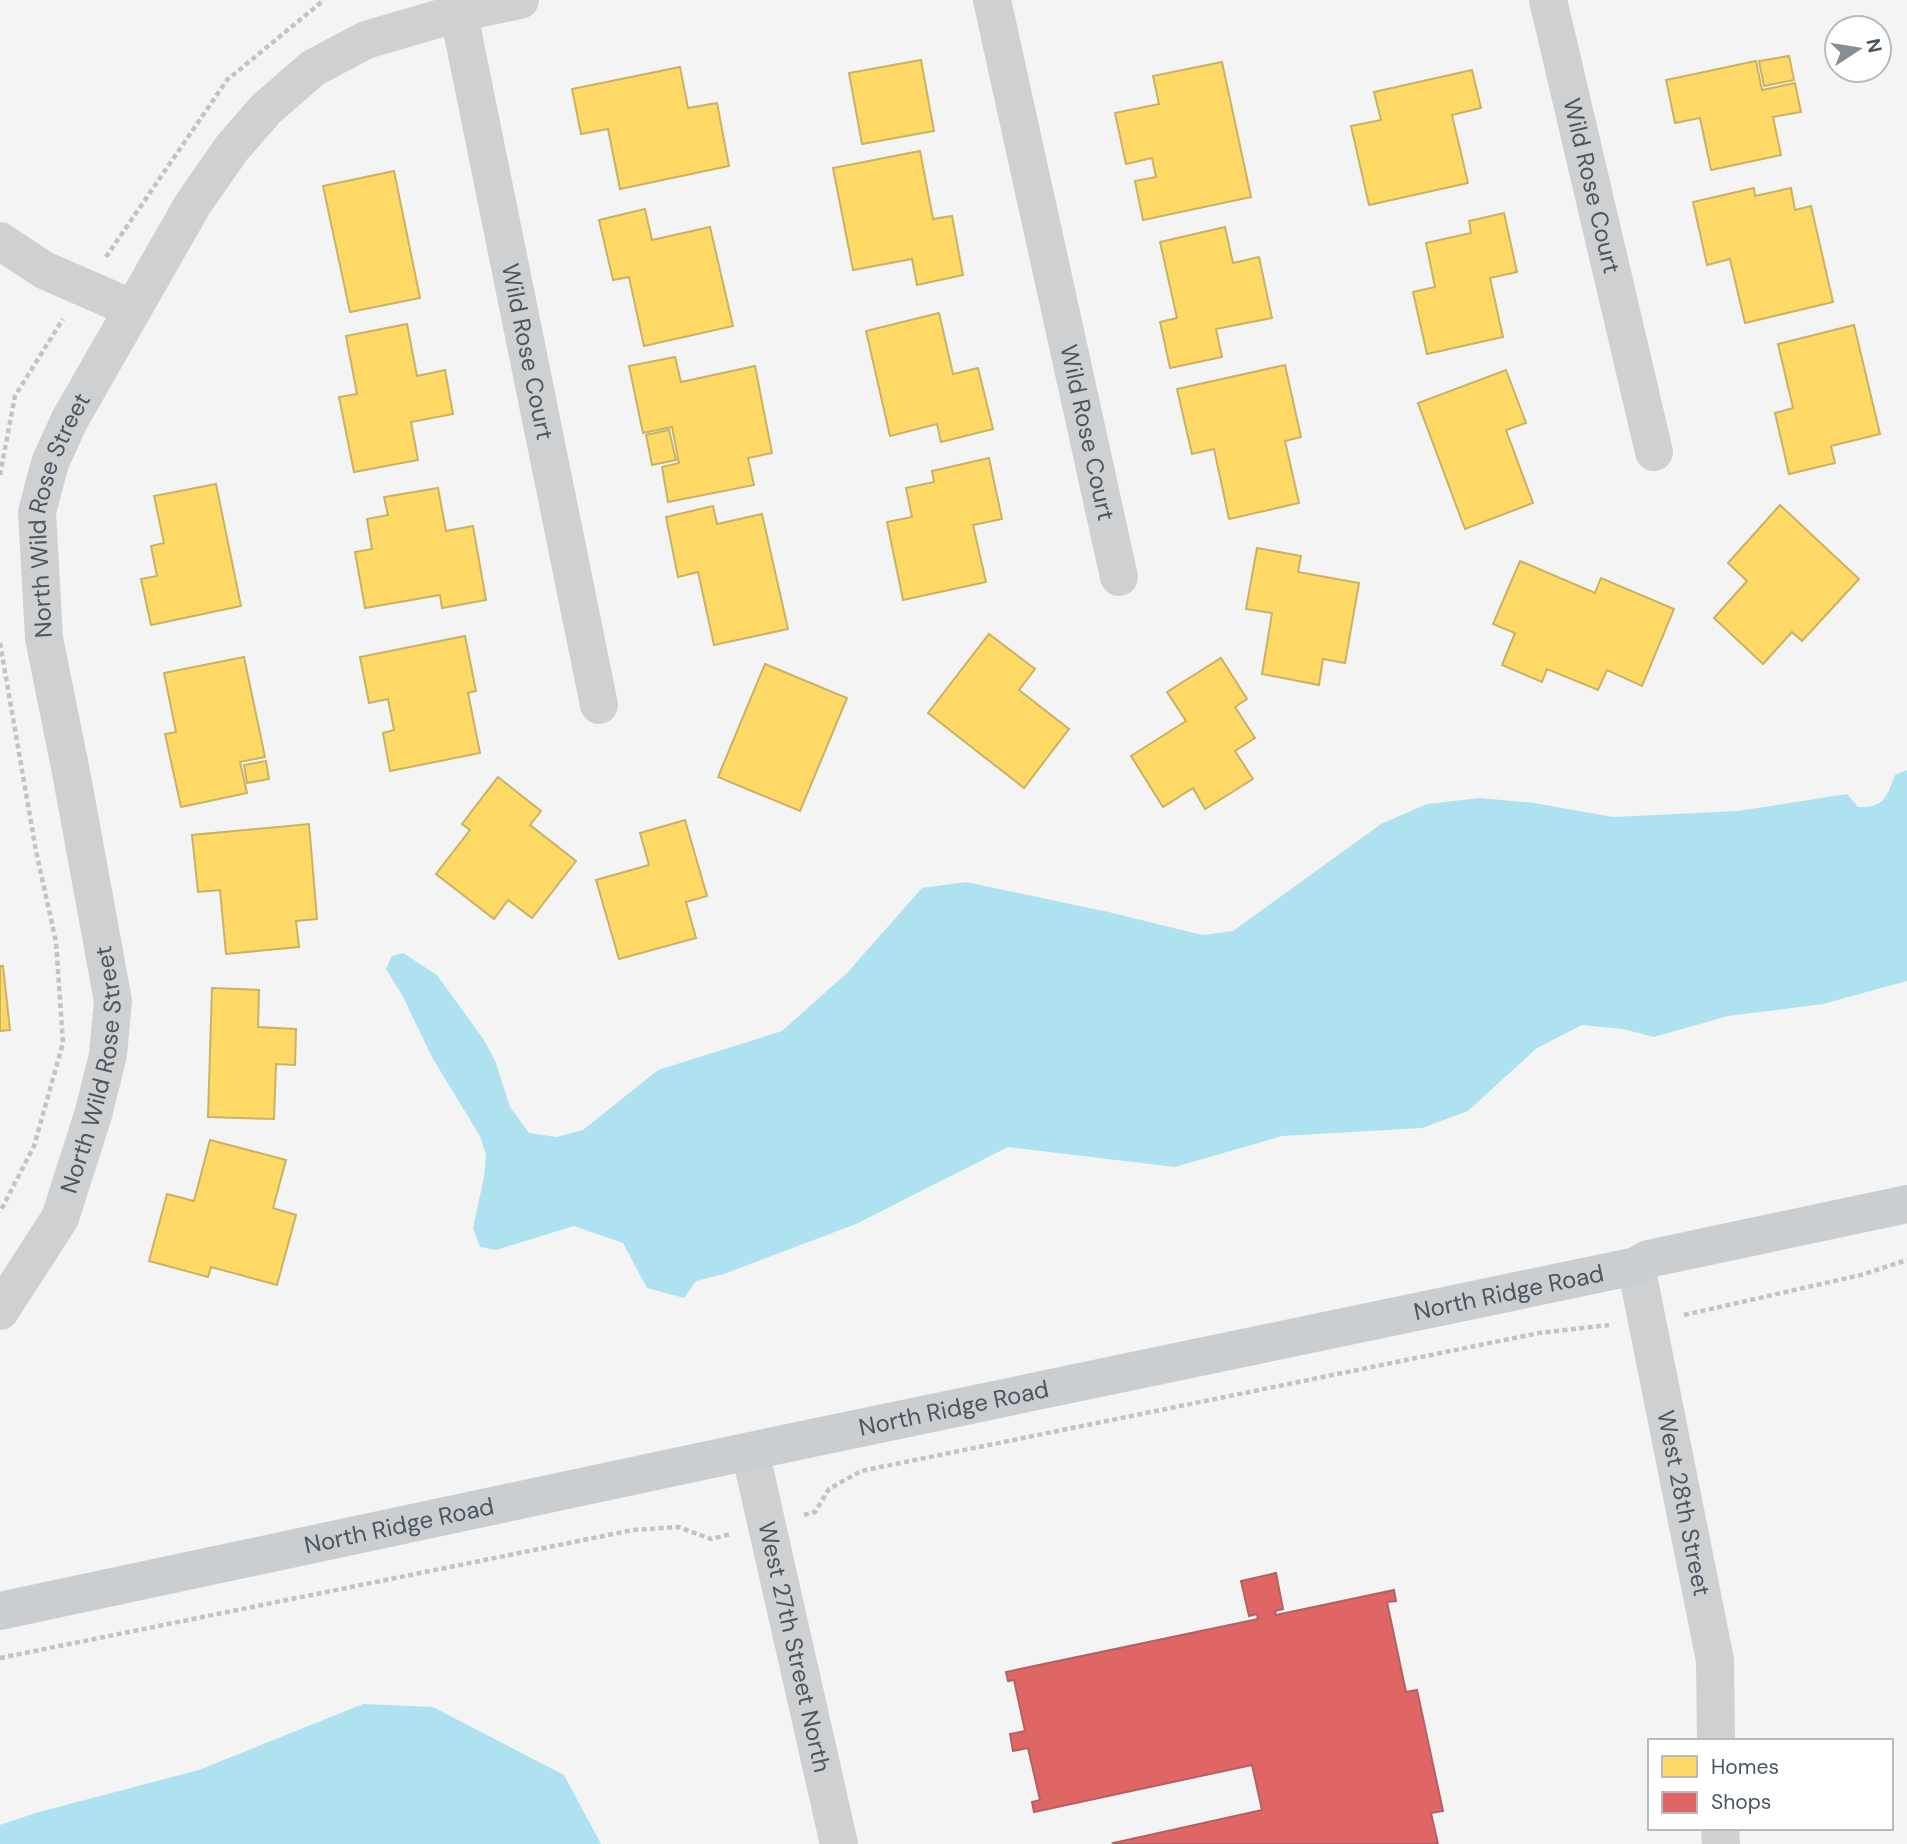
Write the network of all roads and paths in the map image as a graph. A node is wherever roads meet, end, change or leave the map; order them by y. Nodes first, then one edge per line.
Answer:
1 (520, 0) edge
2 (992, 0) edge
3 (1548, 0) edge
4 (457, 6) edge
5 (0, 241) edge
6 (133, 309) junction
7 (1654, 452) dead end
8 (1119, 577) dead end
9 (0, 643) edge
10 (599, 705) dead end
11 (1907, 1205) edge
12 (0, 1212) edge
13 (1907, 1260) edge
14 (1636, 1266) junction
15 (0, 1311) edge
16 (1647, 1321) junction
17 (750, 1451) junction
18 (767, 1524) junction
19 (0, 1611) edge
20 (0, 1658) edge
21 (1716, 1739) edge
22 (839, 1844) edge

1 - 4 street, North Wild Rose Street
2 - 8 street, Wild Rose Court
3 - 7 street, Wild Rose Court
4 - 6 street, North Wild Rose Street
4 - 10 street, Wild Rose Court
5 - 6 street
6 - 15 street, North Wild Rose Street
9 - 12 path
11 - 14 main road, North Ridge Road
13 - 16 path
14 - 16 street, West 28th Street
14 - 17 main road, North Ridge Road
16 - 18 path
16 - 21 street, West 28th Street
17 - 18 street, West 27th Street North
17 - 19 main road, North Ridge Road
18 - 20 path
18 - 22 street, West 27th Street North

